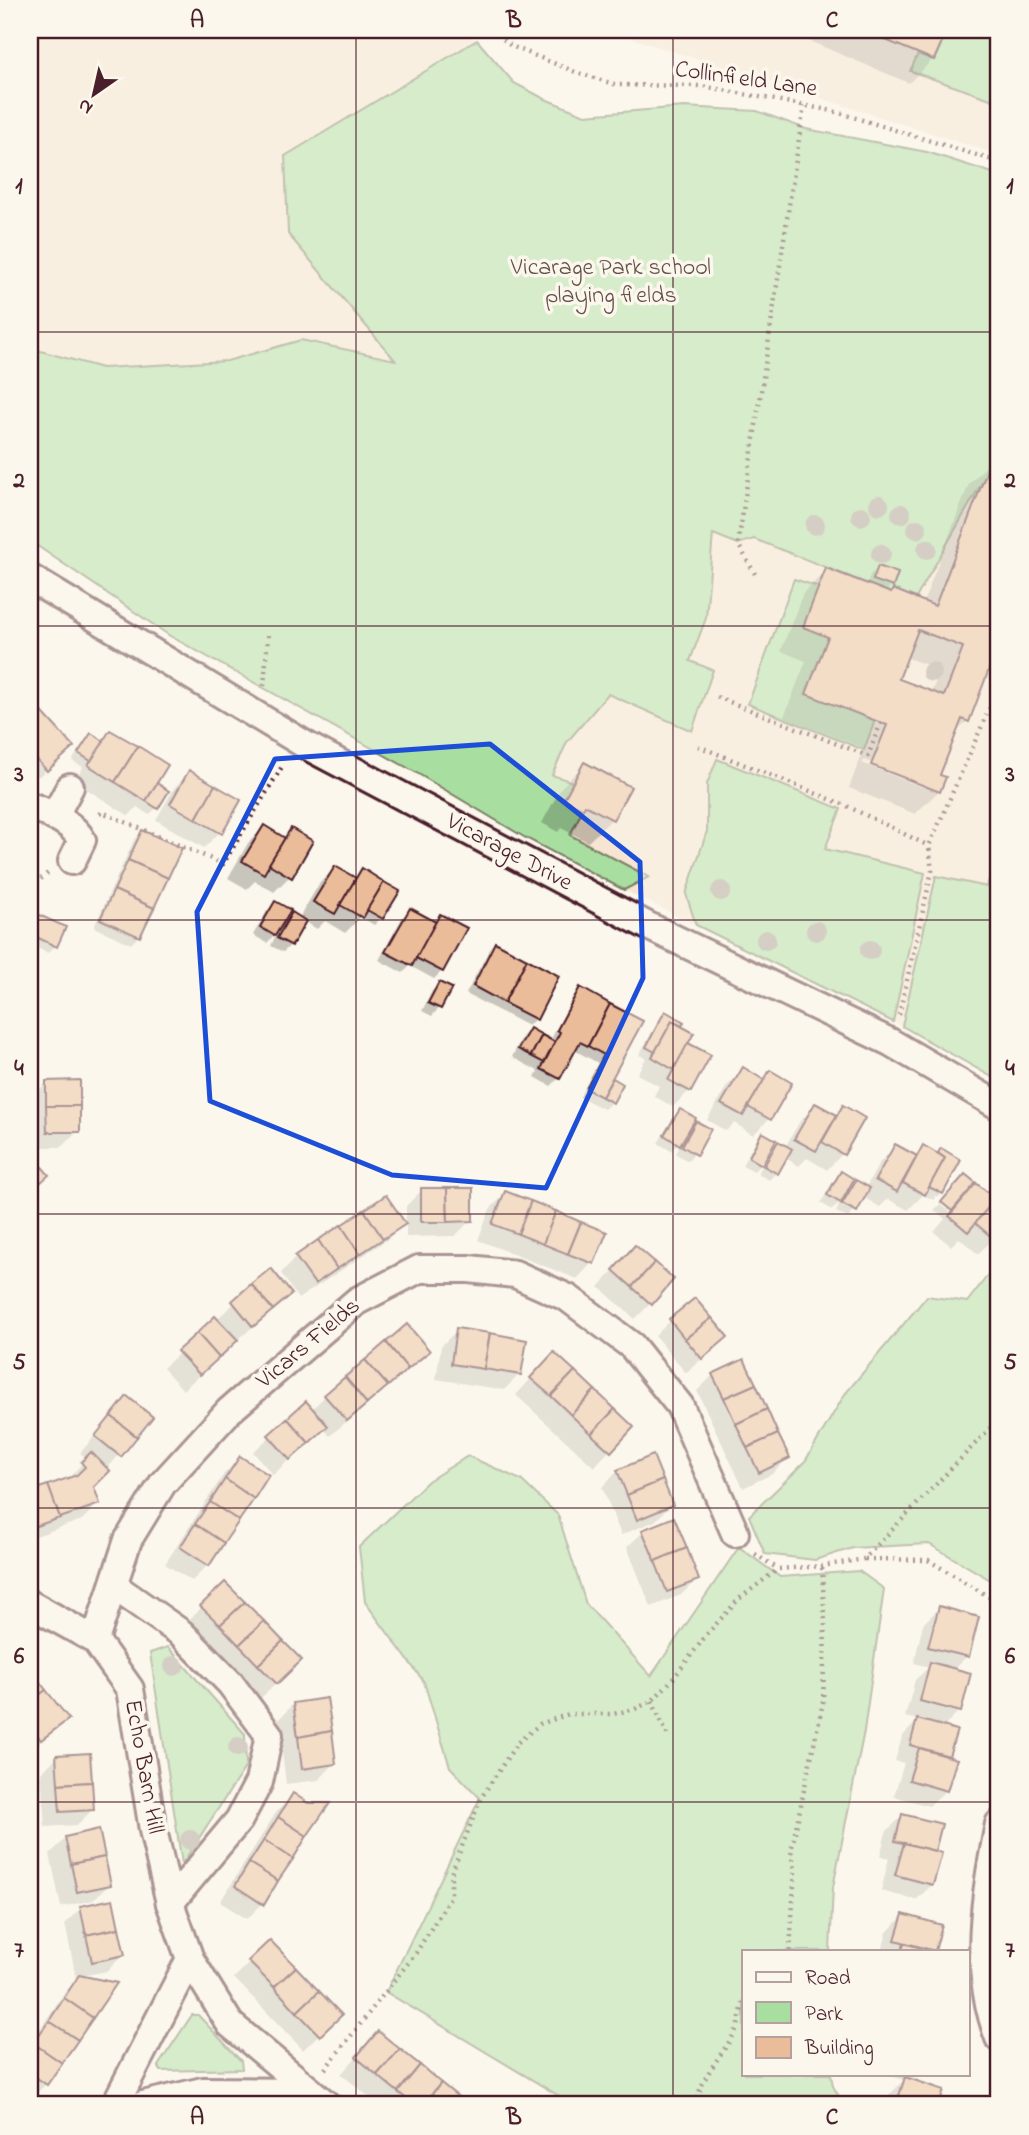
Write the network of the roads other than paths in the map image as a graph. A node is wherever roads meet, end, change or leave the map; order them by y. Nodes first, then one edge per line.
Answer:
1 (30, 578) edge
2 (70, 787) dead end
3 (30, 806) edge
4 (54, 817) junction
5 (65, 863) road end
6 (999, 1106) edge
7 (735, 1533) dead end
8 (114, 1587) junction
9 (30, 1604) edge
10 (95, 1640) junction
11 (999, 1824) edge
12 (170, 1903) junction
13 (190, 1959) junction
14 (999, 2038) edge
15 (318, 2099) edge
16 (115, 2105) edge
17 (144, 2105) edge

1 - 6 street, Vicarage Drive
2 - 4 street
3 - 4 street
4 - 5 street
7 - 8 street, Vicars Fields
8 - 10 street, Vicars Fields
8 - 12 street
9 - 10 street
10 - 12 street, Echo Barn Hill
11 - 14 street
12 - 13 street, Echo Barn Hill
13 - 15 street, Echo Barn Hill
13 - 16 street
15 - 17 street

